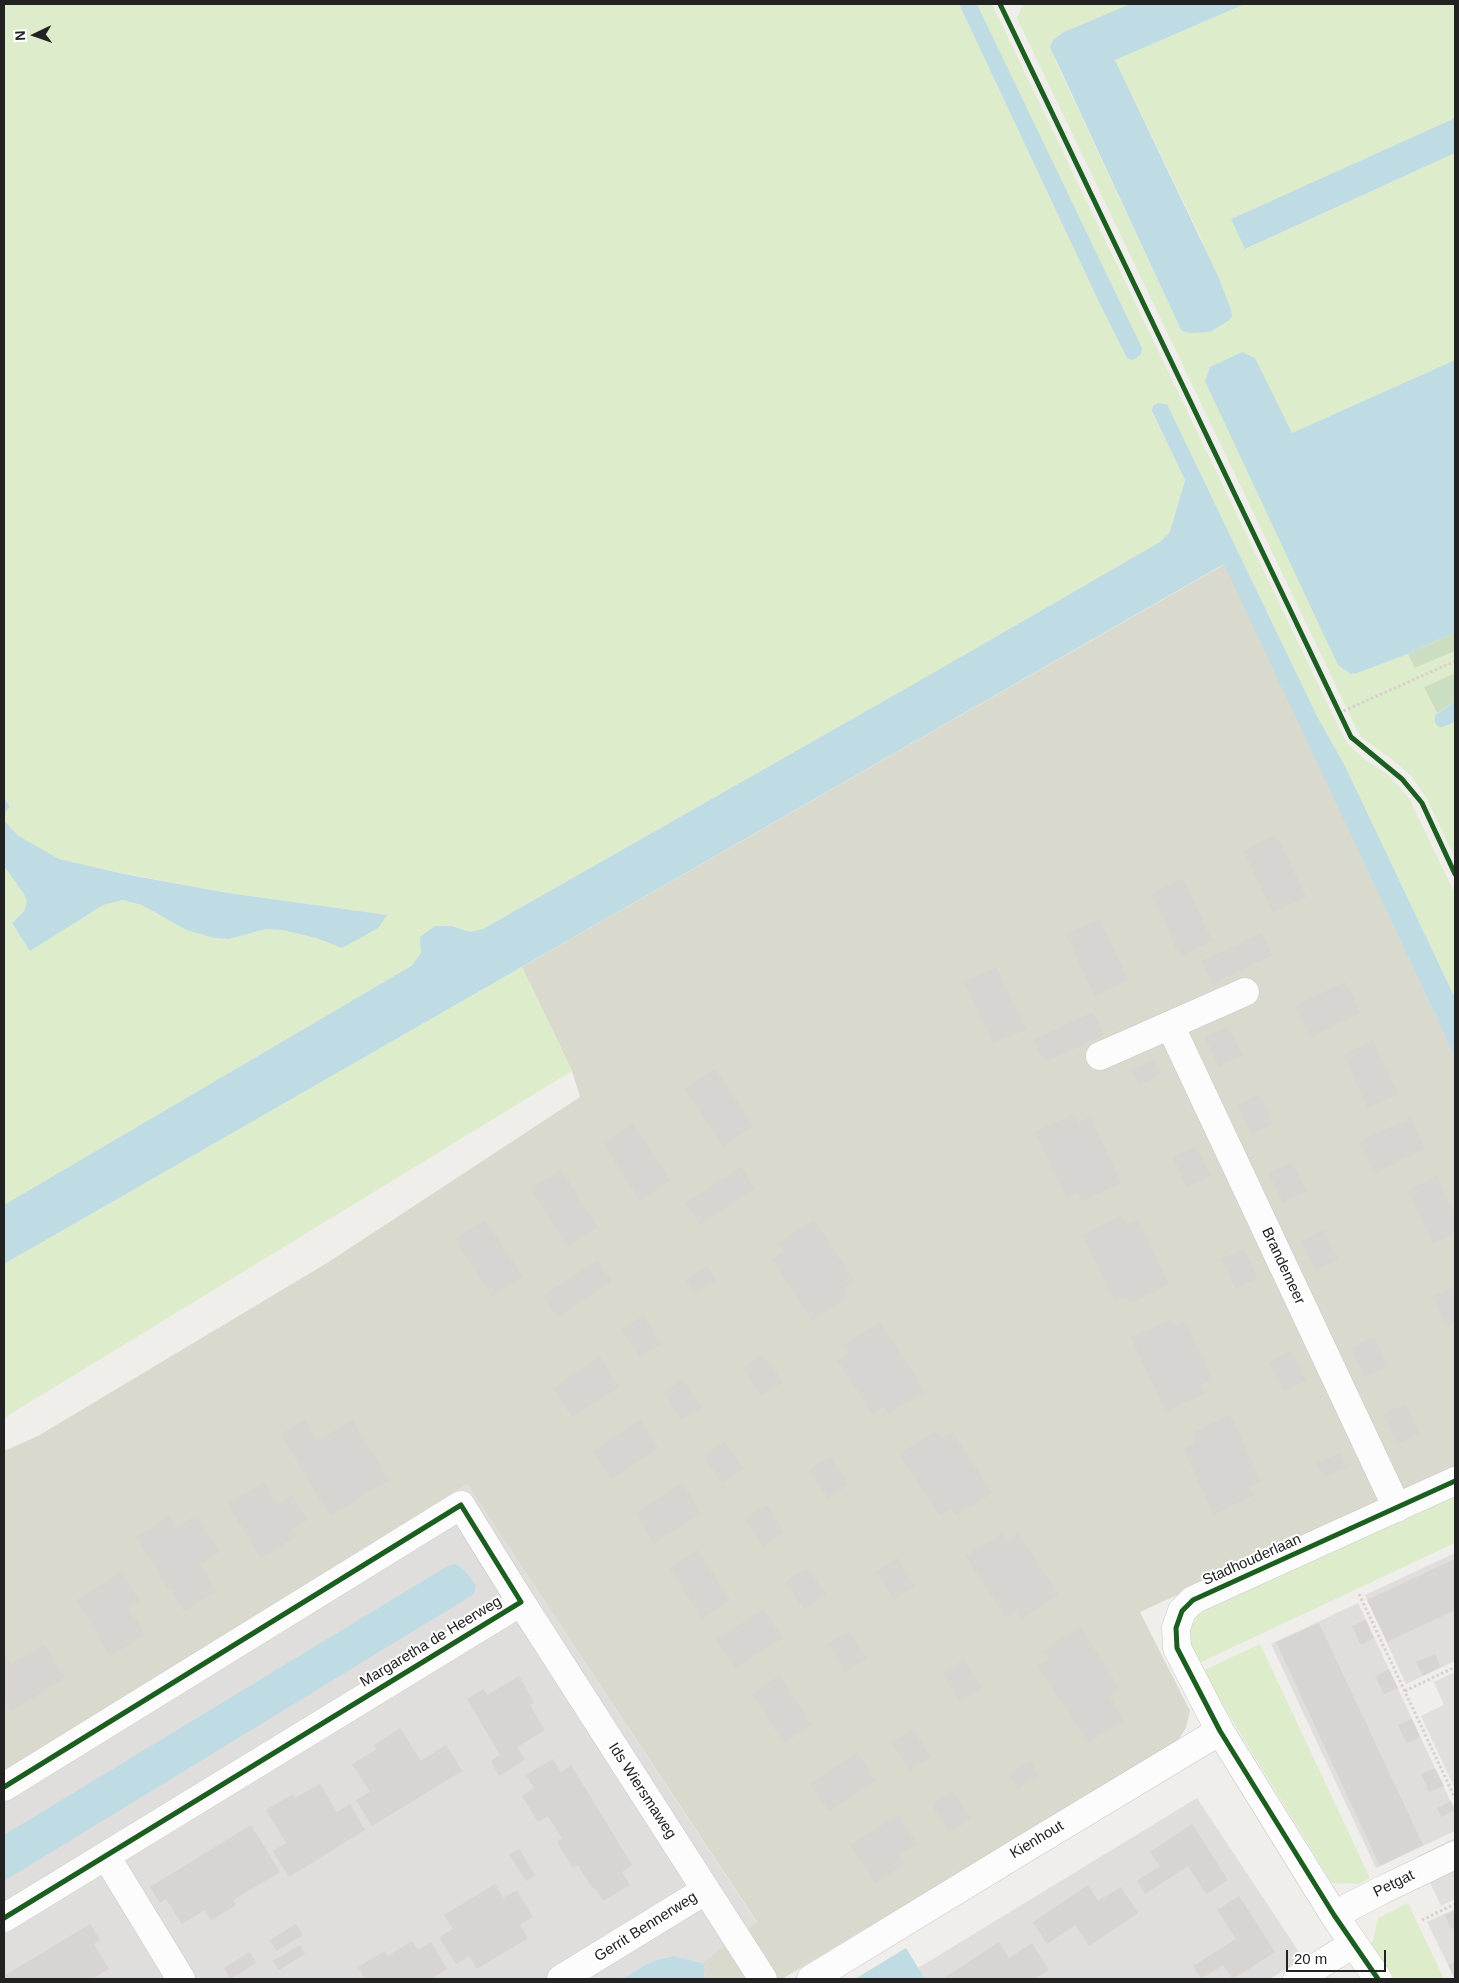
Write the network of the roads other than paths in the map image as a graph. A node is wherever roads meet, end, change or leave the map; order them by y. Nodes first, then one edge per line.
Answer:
1 (1245, 992) dead end
2 (1170, 1026) junction
3 (1100, 1056) dead end
4 (1455, 1481) edge
5 (1396, 1508) junction
6 (521, 1602) junction
7 (1220, 1732) junction
8 (4, 1787) edge
9 (106, 1856) junction
10 (1455, 1856) edge
11 (706, 1890) junction
12 (1334, 1915) junction
13 (4, 1918) edge
14 (1353, 1944) junction
15 (181, 1979) edge
16 (560, 1979) edge
17 (763, 1979) edge
18 (811, 1979) edge
19 (1297, 1979) edge
20 (1378, 1979) edge

1 - 2 street
2 - 3 street
2 - 5 street, Brandemeer
4 - 5 street, Stadhouderlaan
5 - 7 street, Stadhouderlaan
6 - 8 street, Margaretha de Heerweg
6 - 9 street, Margaretha de Heerweg
6 - 11 street, Ids Wiersmaweg
7 - 12 street, Stadhouderlaan
7 - 18 street, Kienhout
9 - 13 street, Margaretha de Heerweg
9 - 15 street
10 - 12 street, Petgat
11 - 16 street, Gerrit Bennerweg
11 - 17 street, Ids Wiersmaweg
12 - 14 street, Stadhouderlaan
14 - 19 street
14 - 20 street, Stadhouderlaan

